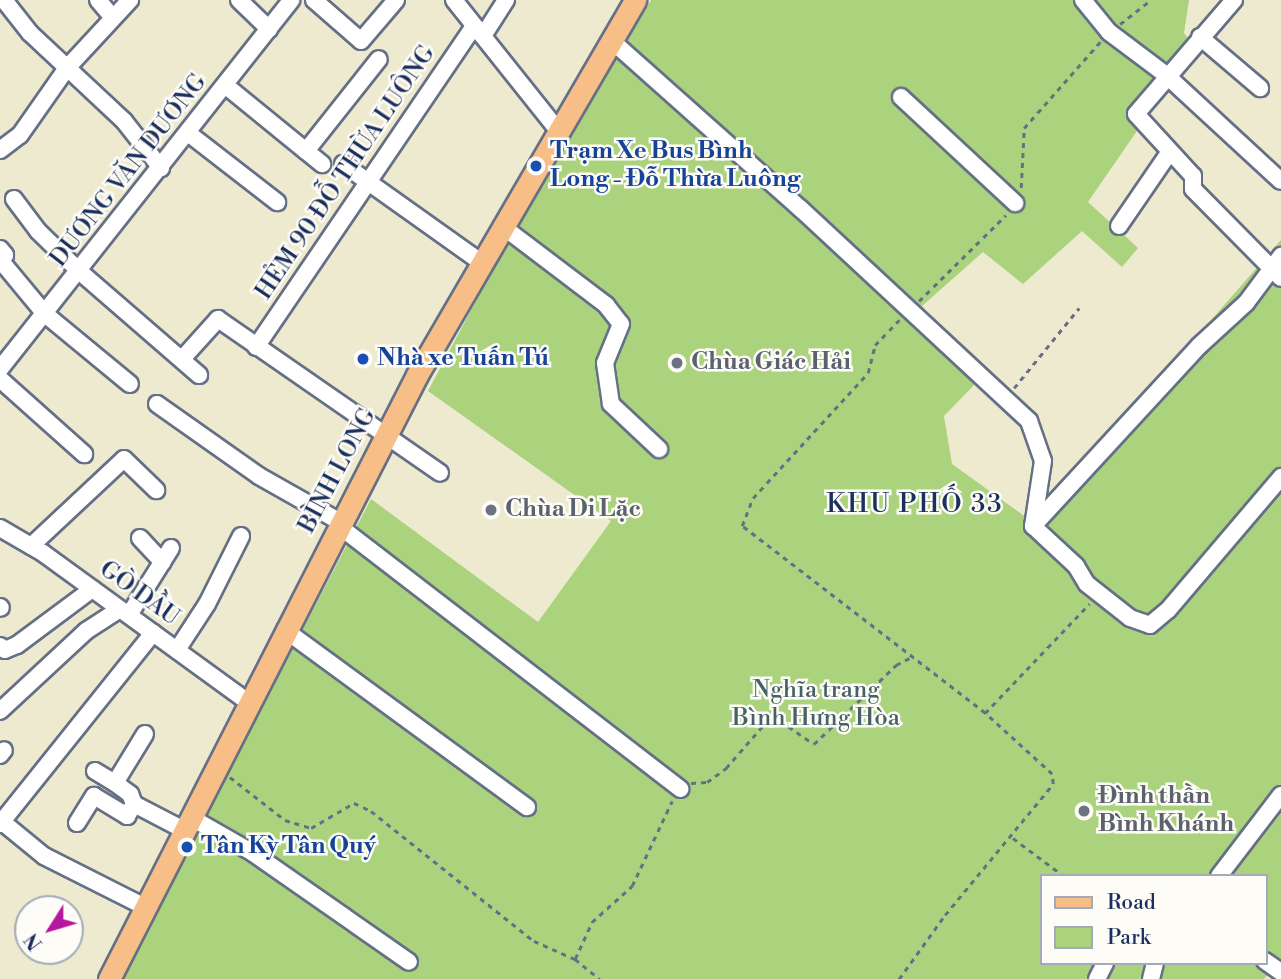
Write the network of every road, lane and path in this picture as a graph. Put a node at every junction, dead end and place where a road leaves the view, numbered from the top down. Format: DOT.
graph roads {
  1 [pos="4,0"];
  2 [pos="98,0"];
  3 [pos="130,0"];
  4 [pos="239,0"];
  5 [pos="291,0"];
  6 [pos="314,0"];
  7 [pos="396,0"];
  8 [pos="454,0"];
  9 [pos="506,0"];
  10 [pos="635,0"];
  11 [pos="1083,0"];
  12 [pos="1151,0"];
  13 [pos="1234,0"];
  14 [pos="113,18"];
  15 [pos="269,29"];
  16 [pos="479,31"];
  17 [pos="1109,32"];
  18 [pos="1200,37"];
  19 [pos="611,40"];
  20 [pos="380,59"];
  21 [pos="66,68"];
  22 [pos="1166,75"];
  23 [pos="225,85"];
  24 [pos="1260,88"];
  25 [pos="901,97"];
  26 [pos="557,130"];
  27 [pos="188,133"];
  28 [pos="0,150"];
  29 [pos="306,151"];
  30 [pos="1169,153"];
  31 [pos="322,164"];
  32 [pos="343,164"];
  33 [pos="161,168"];
  34 [pos="1281,181"];
  35 [pos="369,182"];
  36 [pos="14,199"];
  37 [pos="277,202"];
  38 [pos="1015,203"];
  39 [pos="502,226"];
  40 [pos="1119,226"];
  41 [pos="0,249"];
  42 [pos="481,262"];
  43 [pos="1278,268"];
  44 [pos="79,271"];
  45 [pos="1079,308"];
  46 [pos="910,310"];
  47 [pos="45,314"];
  48 [pos="256,347"];
  49 [pos="6,349"];
  50 [pos="182,359"];
  51 [pos="0,369"];
  52 [pos="199,375"];
  53 [pos="0,379"];
  54 [pos="130,384"];
  55 [pos="1006,399"];
  56 [pos="157,404"];
  57 [pos="387,435"];
  58 [pos="659,449"];
  59 [pos="84,454"];
  60 [pos="440,473"];
  61 [pos="1281,477"];
  62 [pos="156,489"];
  63 [pos="340,525"];
  64 [pos="1034,526"];
  65 [pos="0,528"];
  66 [pos="242,536"];
  67 [pos="140,538"];
  68 [pos="31,546"];
  69 [pos="171,548"];
  70 [pos="162,562"];
  71 [pos="92,589"];
  72 [pos="1098,594"];
  73 [pos="124,612"];
  74 [pos="285,629"];
  75 [pos="153,633"];
  76 [pos="0,646"];
  77 [pos="177,650"];
  78 [pos="910,658"];
  79 [pos="248,702"];
  80 [pos="0,711"];
  81 [pos="985,713"];
  82 [pos="145,734"];
  83 [pos="215,766"];
  84 [pos="96,771"];
  85 [pos="115,782"];
  86 [pos="680,789"];
  87 [pos="1281,795"];
  88 [pos="134,804"];
  89 [pos="527,807"];
  90 [pos="1,822"];
  91 [pos="77,823"];
  92 [pos="187,823"];
  93 [pos="1012,838"];
  94 [pos="1061,874"];
  95 [pos="1221,874"];
  96 [pos="145,907"];
  97 [pos="575,959"];
  98 [pos="409,962"];
  99 [pos="109,979"];
  100 [pos="600,979"];
  101 [pos="899,979"];
  1 -- 21 [label="street"];
  2 -- 14 [label="street"];
  3 -- 14 [label="street"];
  4 -- 15 [label="street"];
  5 -- 15 [label="street, DƯƠNG VĂN DƯƠNG"];
  6 -- 7 [label="street"];
  8 -- 16 [label="street"];
  9 -- 16 [label="street, HẺM 90 ĐỖ THỪA LUÔNG"];
  10 -- 19 [label="main road, BÌNH LONG"];
  11 -- 17 [label="street"];
  12 -- 17 [label="path"];
  13 -- 18 [label="street"];
  14 -- 21 [label="street"];
  15 -- 23 [label="street, DƯƠNG VĂN DƯƠNG"];
  16 -- 26 [label="street"];
  16 -- 35 [label="street, HẺM 90 ĐỖ THỪA LUÔNG"];
  17 -- 22 [label="street"];
  17 -- 38 [label="path"];
  18 -- 22 [label="street"];
  18 -- 24 [label="street"];
  19 -- 26 [label="main road, BÌNH LONG"];
  19 -- 46 [label="street"];
  20 -- 29 [label="street"];
  21 -- 28 [label="street"];
  21 -- 33 [label="street"];
  22 -- 30 [label="street"];
  22 -- 34 [label="street"];
  23 -- 27 [label="street, DƯƠNG VĂN DƯƠNG"];
  23 -- 29 [label="street"];
  25 -- 38 [label="street"];
  26 -- 39 [label="main road, BÌNH LONG"];
  27 -- 33 [label="street, DƯƠNG VĂN DƯƠNG"];
  27 -- 37 [label="street"];
  29 -- 31 [label="street"];
  30 -- 40 [label="street"];
  30 -- 43 [label="street"];
  32 -- 35 [label="street"];
  33 -- 44 [label="street, DƯƠNG VĂN DƯƠNG"];
  35 -- 42 [label="street"];
  35 -- 48 [label="street, HẺM 90 ĐỖ THỪA LUÔNG"];
  36 -- 44 [label="street"];
  38 -- 46 [label="path"];
  39 -- 42 [label="main road, BÌNH LONG"];
  39 -- 58 [label="street"];
  41 -- 47 [label="street"];
  42 -- 57 [label="main road, BÌNH LONG"];
  43 -- 64 [label="street"];
  44 -- 47 [label="street, DƯƠNG VĂN DƯƠNG"];
  44 -- 50 [label="street"];
  45 -- 55 [label="path"];
  46 -- 55 [label="street"];
  46 -- 78 [label="path"];
  47 -- 49 [label="street, DƯƠNG VĂN DƯƠNG"];
  47 -- 54 [label="street"];
  48 -- 50 [label="street"];
  48 -- 57 [label="street"];
  49 -- 51 [label="street, DƯƠNG VĂN DƯƠNG"];
  50 -- 52 [label="street"];
  53 -- 59 [label="street"];
  55 -- 64 [label="street"];
  56 -- 63 [label="street"];
  57 -- 60 [label="street"];
  57 -- 63 [label="main road, BÌNH LONG"];
  61 -- 72 [label="street"];
  62 -- 68 [label="street"];
  63 -- 74 [label="main road, BÌNH LONG"];
  63 -- 86 [label="street"];
  64 -- 72 [label="street"];
  65 -- 68 [label="street, GÒ DẦU"];
  66 -- 77 [label="street"];
  67 -- 70 [label="street"];
  68 -- 71 [label="street, GÒ DẦU"];
  69 -- 70 [label="street"];
  70 -- 73 [label="street"];
  71 -- 73 [label="street, GÒ DẦU"];
  71 -- 76 [label="street"];
  72 -- 81 [label="path"];
  73 -- 75 [label="street, GÒ DẦU"];
  73 -- 80 [label="street"];
  74 -- 79 [label="main road, BÌNH LONG"];
  74 -- 89 [label="street"];
  75 -- 77 [label="street, GÒ DẦU"];
  75 -- 90 [label="street"];
  77 -- 79 [label="street, GÒ DẦU"];
  78 -- 81 [label="path"];
  78 -- 86 [label="path"];
  79 -- 83 [label="main road, BÌNH LONG"];
  81 -- 93 [label="path"];
  82 -- 85 [label="street"];
  83 -- 92 [label="main road, BÌNH LONG"];
  83 -- 97 [label="path"];
  84 -- 85 [label="street"];
  85 -- 88 [label="street"];
  86 -- 97 [label="path"];
  87 -- 95 [label="street"];
  88 -- 91 [label="street"];
  88 -- 92 [label="street"];
  90 -- 96 [label="street"];
  92 -- 96 [label="main road, BÌNH LONG"];
  92 -- 98 [label="street"];
  93 -- 94 [label="path"];
  93 -- 101 [label="path"];
  96 -- 99 [label="main road, BÌNH LONG"];
  97 -- 100 [label="path"];
}
